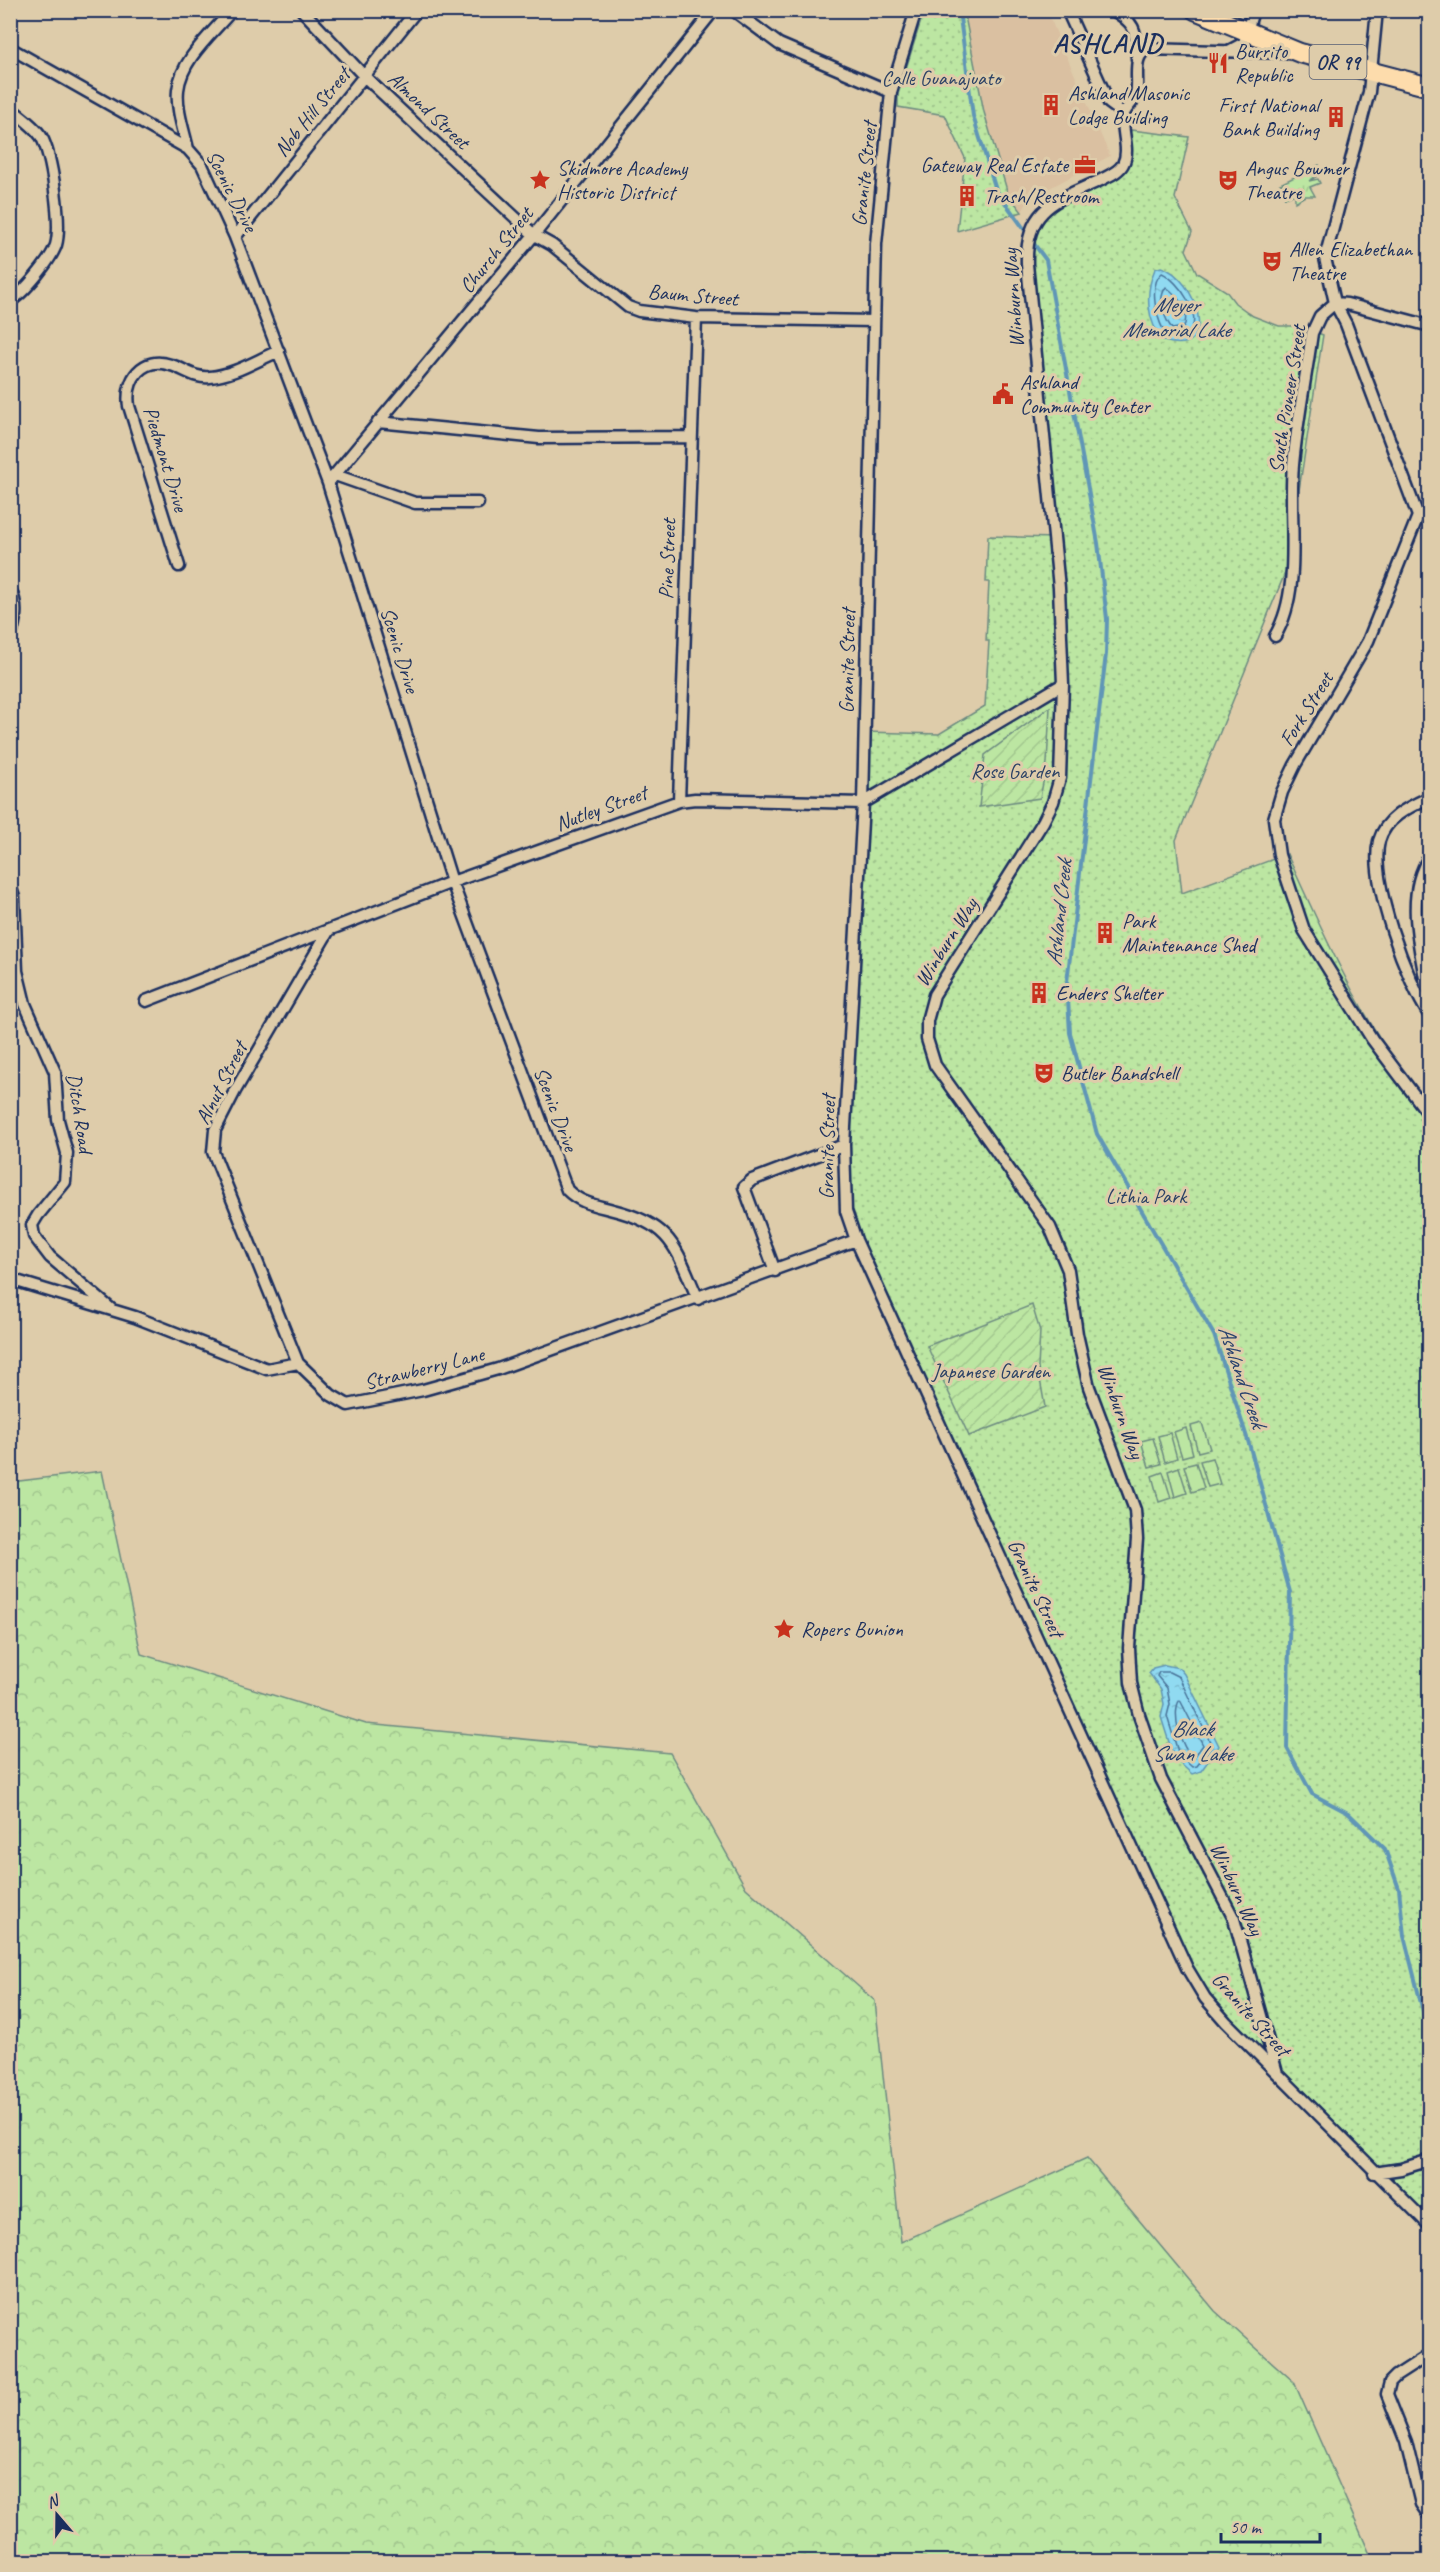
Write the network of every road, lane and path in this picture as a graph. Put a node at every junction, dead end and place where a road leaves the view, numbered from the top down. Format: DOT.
graph roads {
  1 [pos="232,10"];
  2 [pos="302,10"];
  3 [pos="417,10"];
  4 [pos="714,10"];
  5 [pos="733,10"];
  6 [pos="916,10"];
  7 [pos="1113,10"];
  8 [pos="1196,10"];
  9 [pos="1253,10"];
  10 [pos="1377,10"];
  11 [pos="1067,11"];
  12 [pos="1248,32"];
  13 [pos="12,51"];
  14 [pos="1224,53"];
  15 [pos="1300,53"];
  16 [pos="1137,59"];
  17 [pos="1373,71"];
  18 [pos="365,77"];
  19 [pos="1430,87"];
  20 [pos="891,92"];
  21 [pos="10,108"];
  22 [pos="1124,114"];
  23 [pos="188,149"];
  24 [pos="534,235"];
  25 [pos="236,237"];
  26 [pos="10,302"];
  27 [pos="1335,303"];
  28 [pos="696,318"];
  29 [pos="874,321"];
  30 [pos="1430,326"];
  31 [pos="279,351"];
  32 [pos="378,422"];
  33 [pos="690,436"];
  34 [pos="331,479"];
  35 [pos="478,504"];
  36 [pos="1418,516"];
  37 [pos="1430,519"];
  38 [pos="179,567"];
  39 [pos="10,590"];
  40 [pos="1275,636"];
  41 [pos="10,639"];
  42 [pos="1063,684"];
  43 [pos="1430,797"];
  44 [pos="678,801"];
  45 [pos="863,803"];
  46 [pos="1430,856"];
  47 [pos="452,882"];
  48 [pos="10,886"];
  49 [pos="329,930"];
  50 [pos="146,1001"];
  51 [pos="1430,1014"];
  52 [pos="1430,1116"];
  53 [pos="844,1145"];
  54 [pos="856,1240"];
  55 [pos="774,1271"];
  56 [pos="10,1279"];
  57 [pos="698,1299"];
  58 [pos="111,1309"];
  59 [pos="298,1363"];
  60 [pos="1278,2073"];
  61 [pos="1430,2160"];
  62 [pos="1374,2173"];
  63 [pos="1430,2226"];
  64 [pos="1430,2354"];
  65 [pos="1430,2517"];
  1 -- 23 [label="street"];
  2 -- 18 [label="street, Almond Street"];
  3 -- 18 [label="street, Nob Hill Street"];
  4 -- 24 [label="street, Church Street"];
  5 -- 20 [label="street"];
  6 -- 20 [label="street, Granite Street"];
  7 -- 16 [label="street, Winburn Way"];
  8 -- 12 [label="main road, OR 99"];
  9 -- 12 [label="street"];
  10 -- 17 [label="street"];
  11 -- 22 [label="street"];
  12 -- 14 [label="street"];
  12 -- 15 [label="main road, OR 99"];
  13 -- 23 [label="street, Scenic Drive"];
  14 -- 15 [label="street"];
  14 -- 16 [label="street"];
  15 -- 17 [label="main road, OR 99"];
  16 -- 22 [label="street, Winburn Way"];
  17 -- 19 [label="main road, OR 99"];
  17 -- 27 [label="street"];
  18 -- 24 [label="street, Almond Street"];
  18 -- 25 [label="street, Nob Hill Street"];
  20 -- 29 [label="street, Granite Street"];
  21 -- 26 [label="street"];
  22 -- 42 [label="street, Winburn Way"];
  23 -- 25 [label="street, Scenic Drive"];
  24 -- 28 [label="street, Baum Street"];
  24 -- 32 [label="street, Church Street"];
  25 -- 31 [label="street, Scenic Drive"];
  27 -- 30 [label="street"];
  27 -- 36 [label="street"];
  27 -- 40 [label="street, South Pioneer Street"];
  28 -- 29 [label="street, Baum Street"];
  28 -- 33 [label="street, Pine Street"];
  29 -- 45 [label="street, Granite Street"];
  31 -- 34 [label="street, Scenic Drive"];
  31 -- 38 [label="street, Piedmont Drive"];
  32 -- 33 [label="street"];
  32 -- 34 [label="street, Church Street"];
  33 -- 44 [label="street, Pine Street"];
  34 -- 35 [label="street"];
  34 -- 47 [label="street, Scenic Drive"];
  36 -- 37 [label="street"];
  36 -- 52 [label="street, Fork Street"];
  39 -- 41 [label="street"];
  42 -- 45 [label="street"];
  42 -- 60 [label="street, Winburn Way"];
  43 -- 51 [label="street"];
  44 -- 45 [label="street, Nutley Street"];
  44 -- 47 [label="street, Nutley Street"];
  45 -- 53 [label="street, Granite Street"];
  46 -- 51 [label="street"];
  47 -- 49 [label="street, Nutley Street"];
  47 -- 57 [label="street, Scenic Drive"];
  48 -- 58 [label="street, Ditch Road"];
  49 -- 50 [label="street, Nutley Street"];
  49 -- 59 [label="street, Alnut Street"];
  53 -- 54 [label="street, Granite Street"];
  53 -- 55 [label="street"];
  54 -- 55 [label="street, Strawberry Lane"];
  54 -- 60 [label="street, Granite Street"];
  55 -- 57 [label="street, Strawberry Lane"];
  56 -- 58 [label="street"];
  57 -- 59 [label="street, Strawberry Lane"];
  58 -- 59 [label="street"];
  60 -- 62 [label="street, Granite Street"];
  61 -- 62 [label="street"];
  62 -- 63 [label="street, Granite Street"];
  64 -- 65 [label="street"];
}
